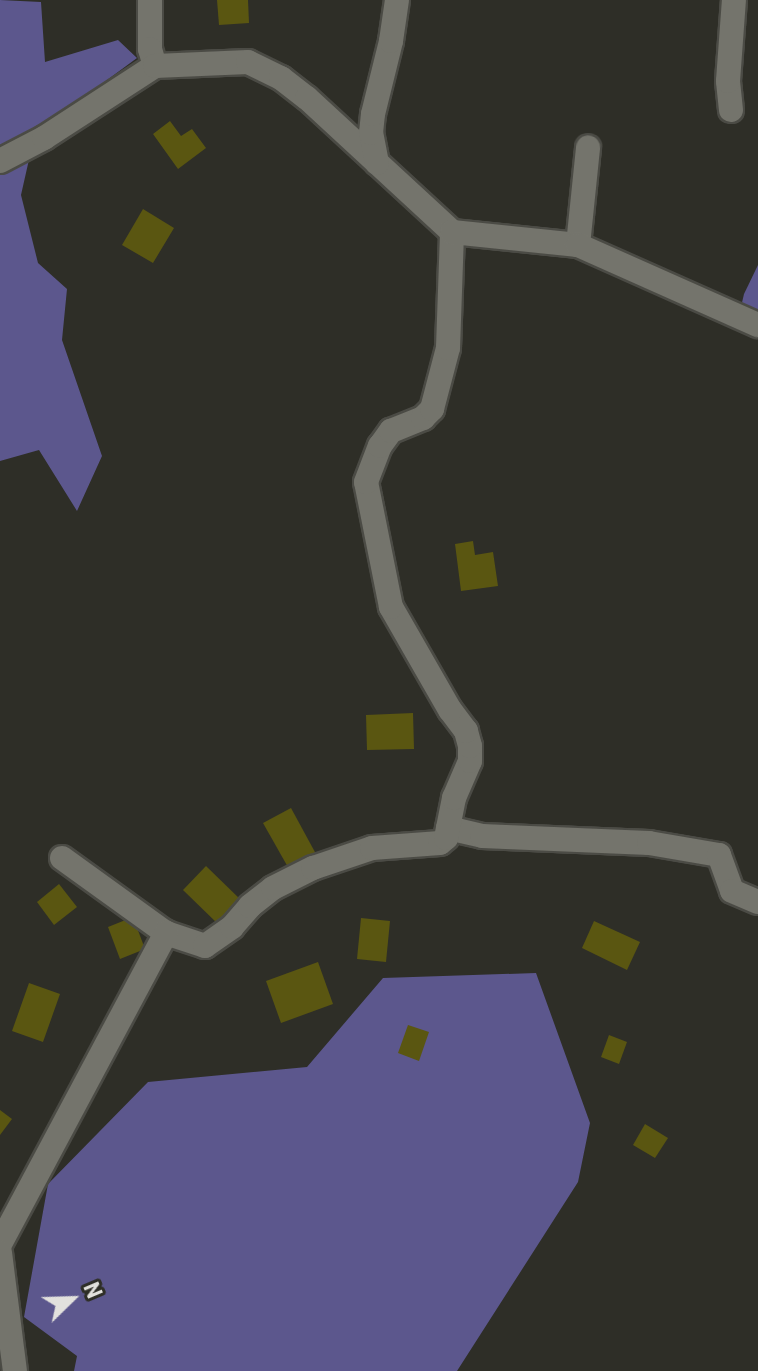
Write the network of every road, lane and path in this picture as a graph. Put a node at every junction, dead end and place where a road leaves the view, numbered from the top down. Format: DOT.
graph roads {
  1 [pos="150,0"];
  2 [pos="397,0"];
  3 [pos="734,0"];
  4 [pos="155,66"];
  5 [pos="731,110"];
  6 [pos="588,148"];
  7 [pos="0,161"];
  8 [pos="377,163"];
  9 [pos="452,232"];
  10 [pos="578,245"];
  11 [pos="758,325"];
  12 [pos="448,828"];
  13 [pos="62,858"];
  14 [pos="758,902"];
  15 [pos="166,933"];
  16 [pos="0,1244"];
  17 [pos="0,1253"];
  18 [pos="15,1371"];
  1 -- 4 [label="street"];
  2 -- 8 [label="street"];
  3 -- 5 [label="street"];
  4 -- 7 [label="street"];
  4 -- 8 [label="street"];
  6 -- 10 [label="street"];
  8 -- 9 [label="street"];
  9 -- 10 [label="street"];
  9 -- 12 [label="street"];
  10 -- 11 [label="street"];
  12 -- 14 [label="street"];
  12 -- 15 [label="street"];
  13 -- 15 [label="street"];
  15 -- 16 [label="street"];
  17 -- 18 [label="street"];
}
